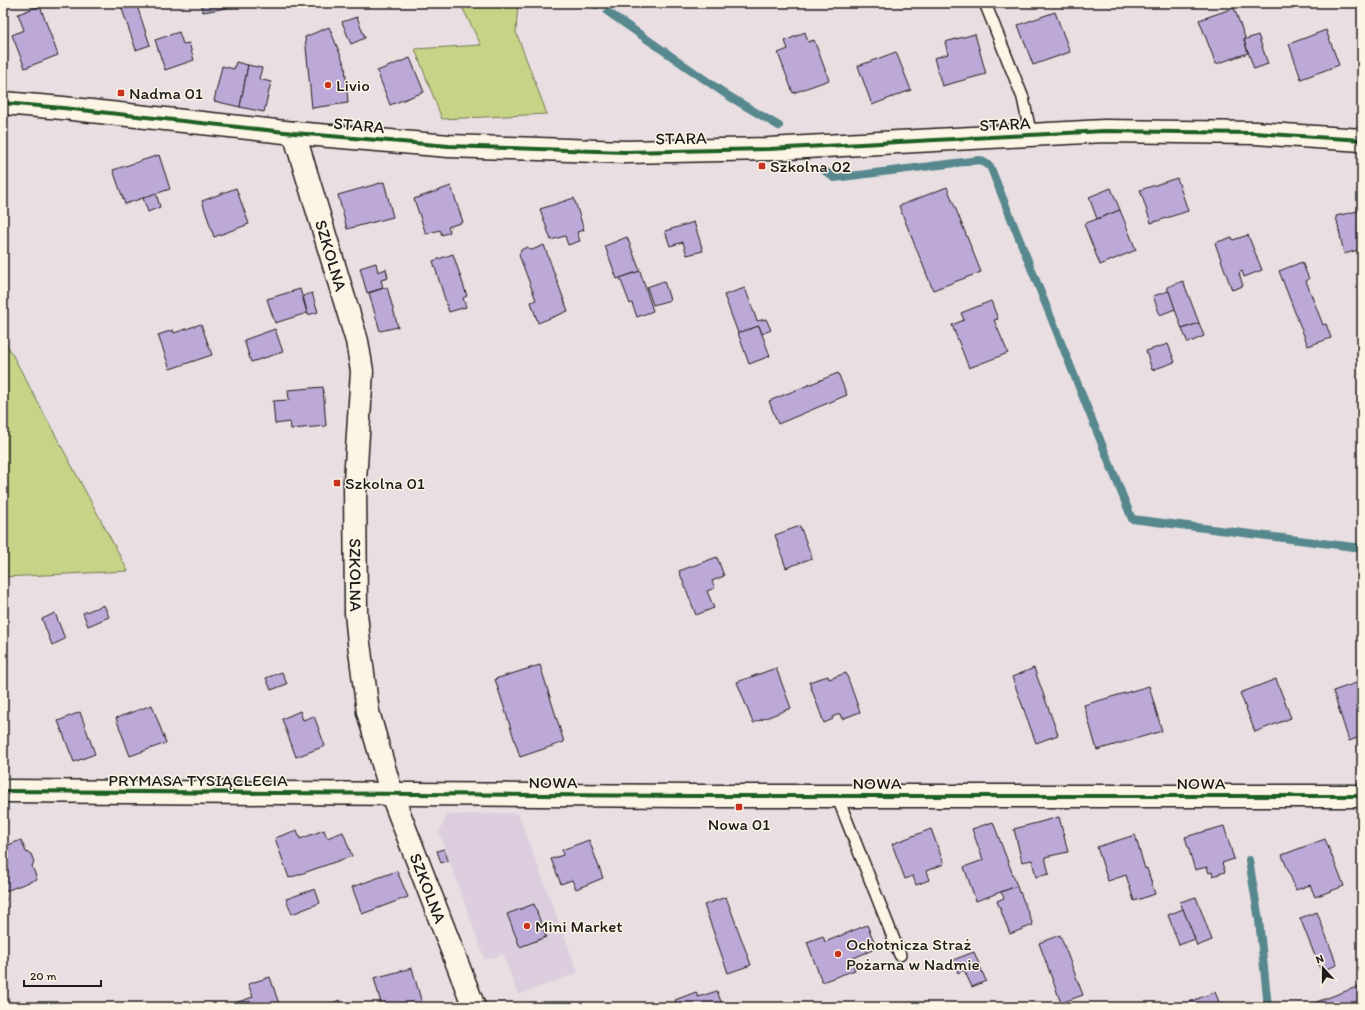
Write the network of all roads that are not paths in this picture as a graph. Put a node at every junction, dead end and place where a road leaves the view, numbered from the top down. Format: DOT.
graph roads {
  1 [pos="985,3"];
  2 [pos="3,102"];
  3 [pos="294,133"];
  4 [pos="1031,136"];
  5 [pos="1362,140"];
  6 [pos="3,791"];
  7 [pos="392,794"];
  8 [pos="837,796"];
  9 [pos="1362,796"];
  10 [pos="900,955"];
  11 [pos="474,1007"];
  1 -- 4 [label="lane"];
  2 -- 3 [label="street, STARA"];
  3 -- 4 [label="street, STARA"];
  3 -- 7 [label="street, SZKOLNA"];
  4 -- 5 [label="street, STARA"];
  6 -- 7 [label="street, PRYMASA TYSIĄCLECIA"];
  7 -- 8 [label="street, NOWA"];
  7 -- 11 [label="street, SZKOLNA"];
  8 -- 9 [label="street, NOWA"];
  8 -- 10 [label="lane"];
}
